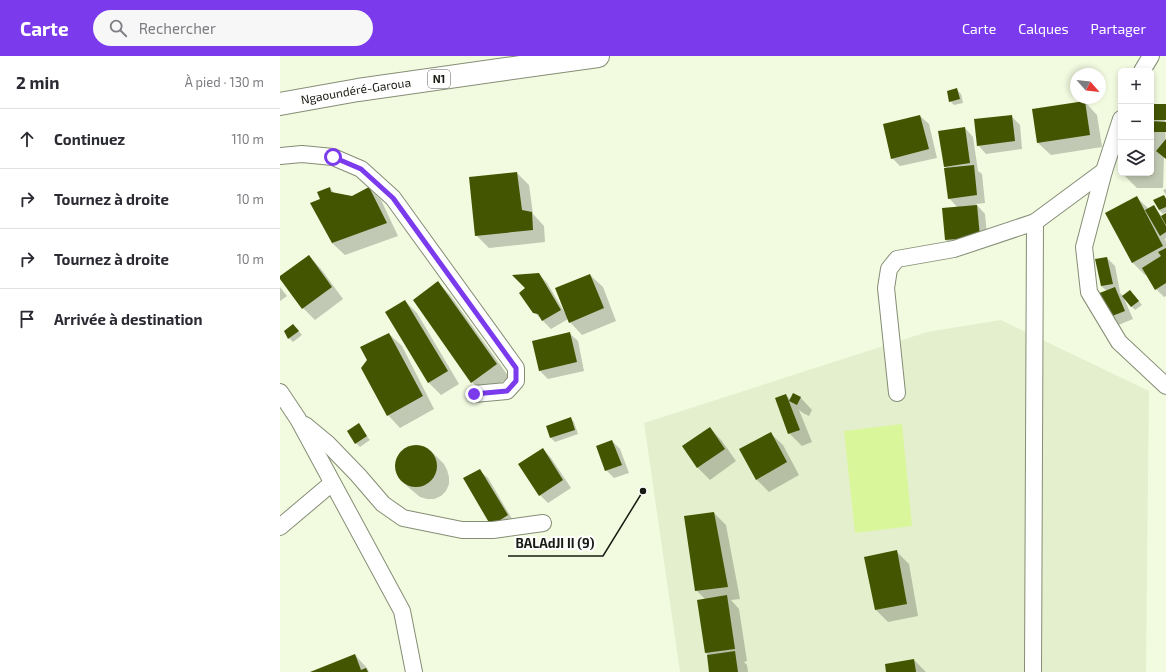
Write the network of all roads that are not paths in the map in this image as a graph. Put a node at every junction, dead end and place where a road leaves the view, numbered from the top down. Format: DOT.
graph roads {
  1 [pos="598,56"];
  2 [pos="1151,56"];
  3 [pos="1144,68"];
  4 [pos="280,104"];
  5 [pos="1118,128"];
  6 [pos="280,156"];
  7 [pos="1104,171"];
  8 [pos="1035,222"];
  9 [pos="1166,386"];
  10 [pos="280,392"];
  11 [pos="897,393"];
  12 [pos="474,394"];
  13 [pos="298,419"];
  14 [pos="332,483"];
  15 [pos="544,523"];
  16 [pos="280,527"];
  17 [pos="414,672"];
  18 [pos="1033,672"];
  1 -- 4 [label="highway, Ngaoundéré-Garoua / N1"];
  2 -- 3 [label="street"];
  5 -- 7 [label="street"];
  6 -- 12 [label="street"];
  7 -- 8 [label="street"];
  7 -- 9 [label="street"];
  8 -- 11 [label="street"];
  8 -- 18 [label="street"];
  10 -- 13 [label="street"];
  13 -- 14 [label="street"];
  13 -- 15 [label="street"];
  14 -- 16 [label="street"];
  14 -- 17 [label="street"];
}
